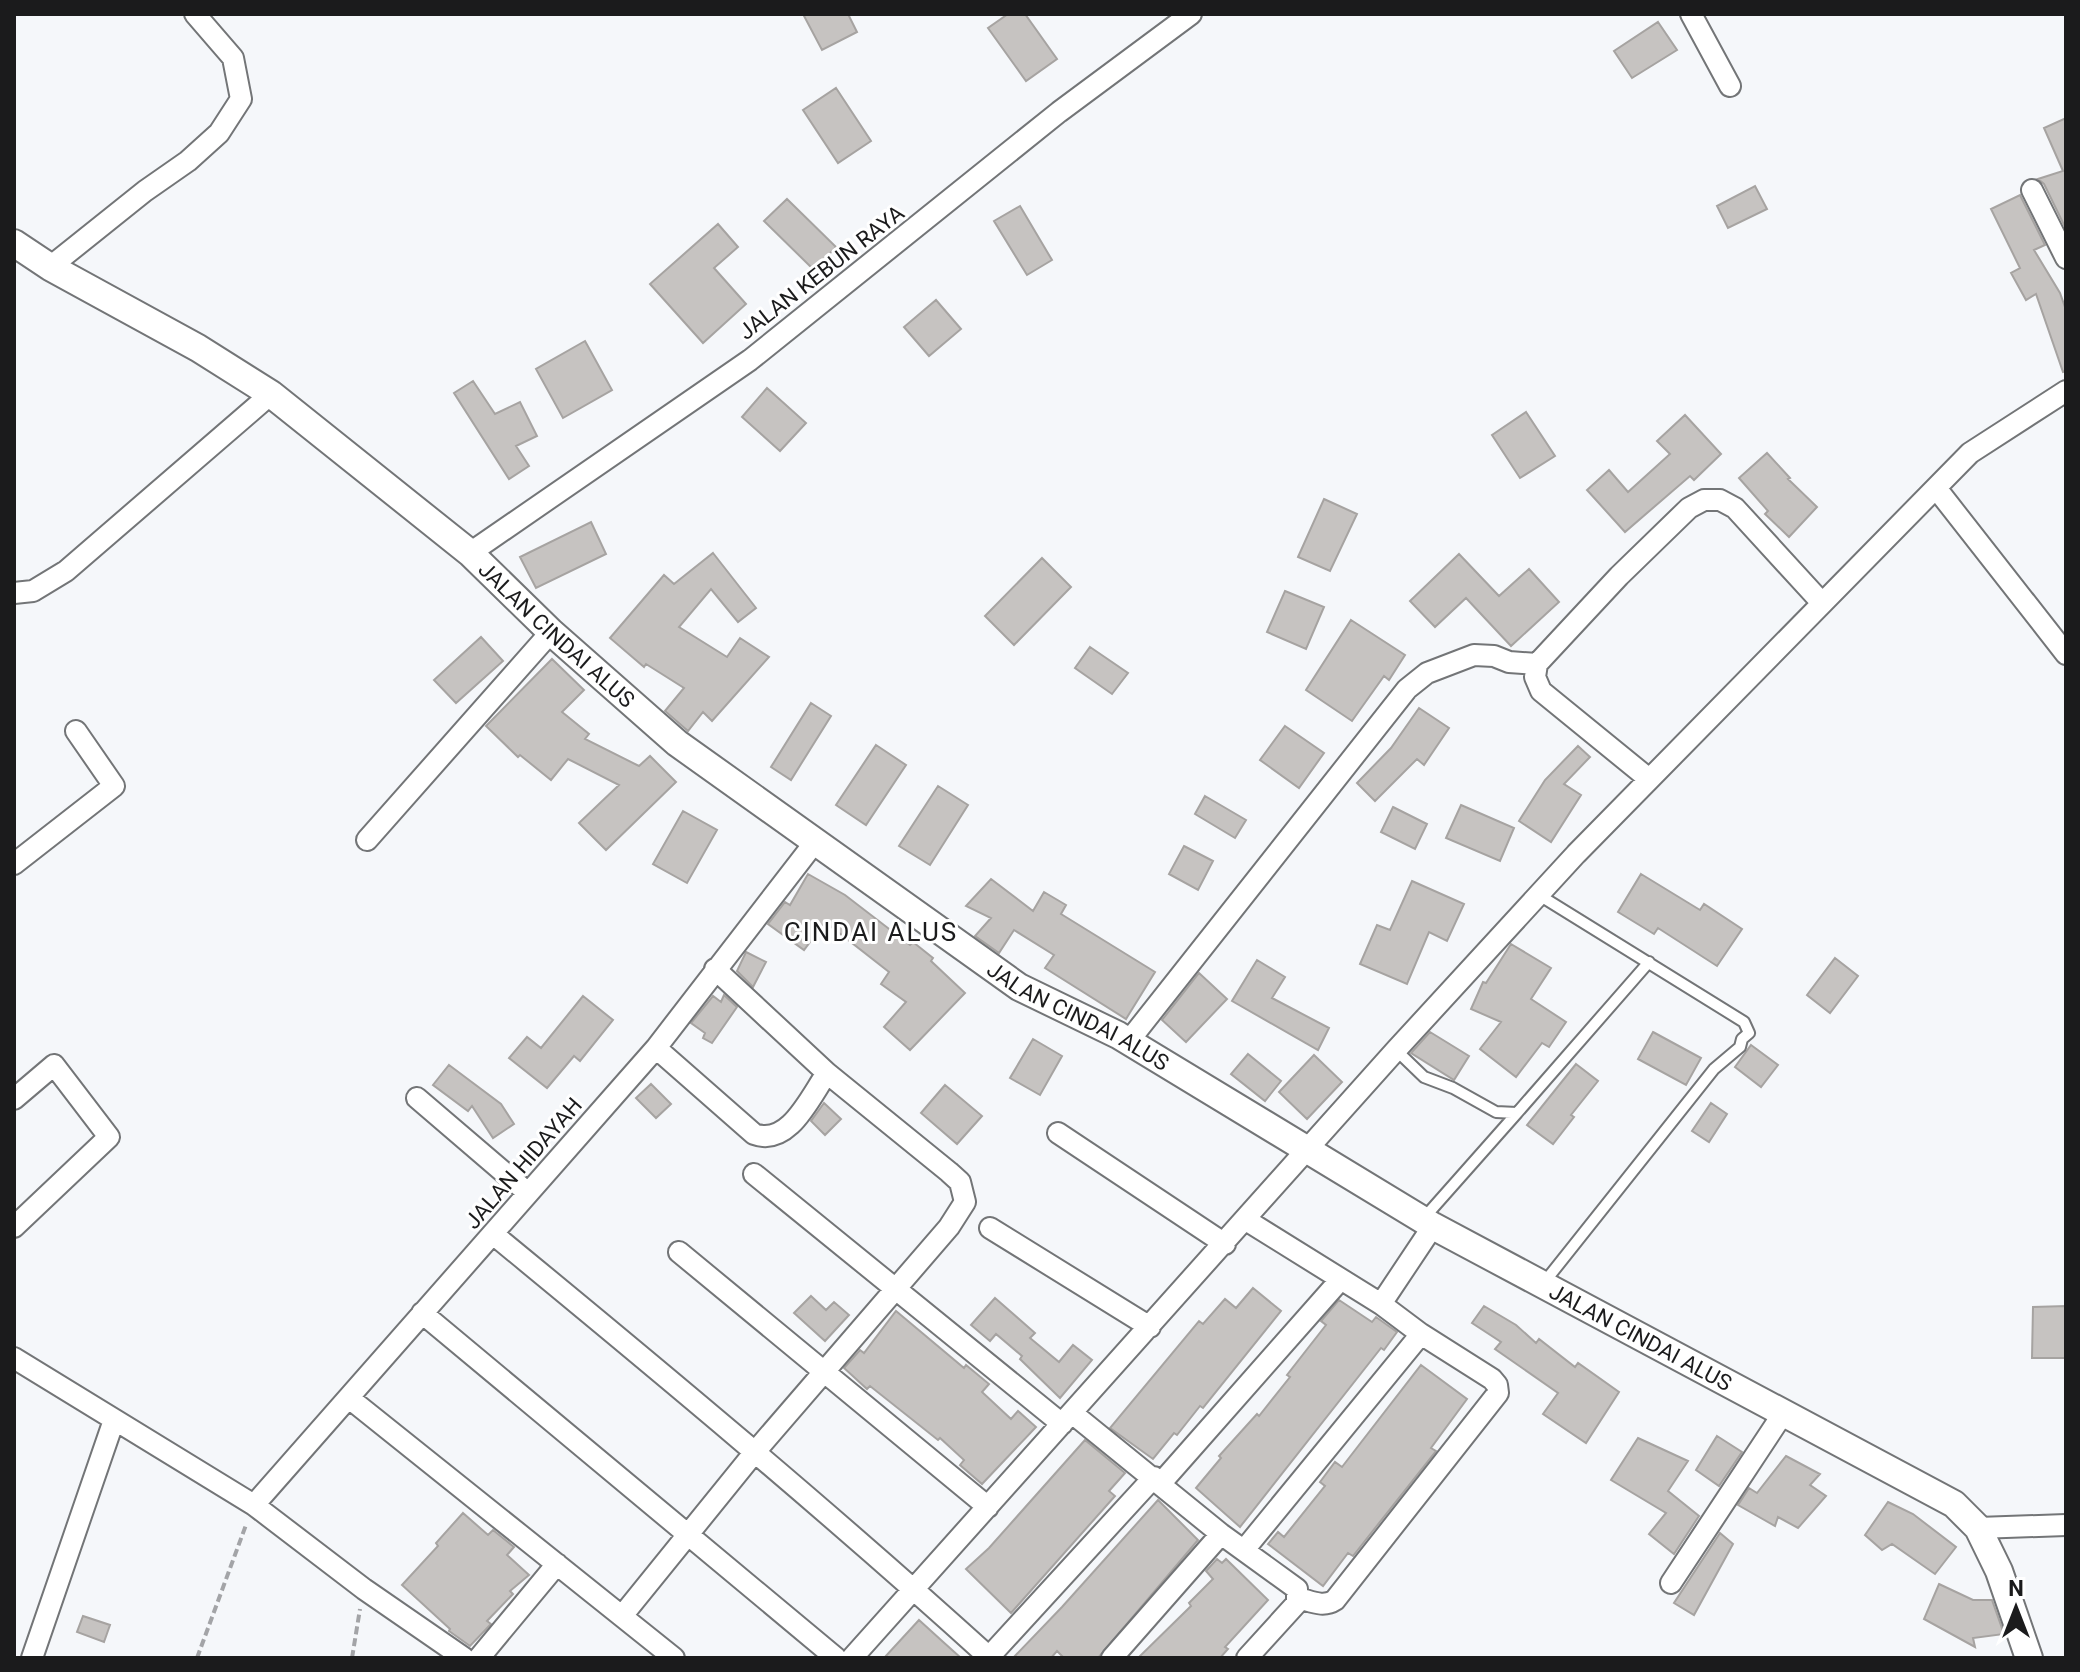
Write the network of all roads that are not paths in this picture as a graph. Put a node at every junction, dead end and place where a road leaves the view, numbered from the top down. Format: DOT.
graph roads {
  1 [pos="195,14"];
  2 [pos="1191,14"];
  3 [pos="1691,14"];
  4 [pos="1730,86"];
  5 [pos="2032,190"];
  6 [pos="14,243"];
  7 [pos="2066,258"];
  8 [pos="50,267"];
  9 [pos="2066,391"];
  10 [pos="271,394"];
  11 [pos="1936,488"];
  12 [pos="470,553"];
  13 [pos="14,593"];
  14 [pos="1822,603"];
  15 [pos="551,632"];
  16 [pos="2066,654"];
  17 [pos="1537,664"];
  18 [pos="76,731"];
  19 [pos="1649,779"];
  20 [pos="367,840"];
  21 [pos="815,842"];
  22 [pos="14,864"];
  23 [pos="1539,895"];
  24 [pos="1649,962"];
  25 [pos="715,969"];
  26 [pos="1128,1042"];
  27 [pos="656,1048"];
  28 [pos="1396,1050"];
  29 [pos="827,1073"];
  30 [pos="417,1098"];
  31 [pos="14,1099"];
  32 [pos="1517,1113"];
  33 [pos="1058,1133"];
  34 [pos="1309,1150"];
  35 [pos="754,1174"];
  36 [pos="528,1193"];
  37 [pos="1246,1220"];
  38 [pos="1428,1223"];
  39 [pos="14,1227"];
  40 [pos="990,1228"];
  41 [pos="493,1234"];
  42 [pos="1225,1244"];
  43 [pos="679,1252"];
  44 [pos="1341,1279"];
  45 [pos="1541,1285"];
  46 [pos="895,1288"];
  47 [pos="1381,1304"];
  48 [pos="422,1313"];
  49 [pos="1150,1327"];
  50 [pos="1421,1334"];
  51 [pos="14,1358"];
  52 [pos="824,1372"];
  53 [pos="349,1398"];
  54 [pos="1784,1412"];
  55 [pos="1067,1419"];
  56 [pos="114,1420"];
  57 [pos="754,1453"];
  58 [pos="1158,1480"];
  59 [pos="254,1505"];
  60 [pos="988,1507"];
  61 [pos="2066,1525"];
  62 [pos="1978,1528"];
  63 [pos="686,1534"];
  64 [pos="1221,1534"];
  65 [pos="1244,1550"];
  66 [pos="557,1564"];
  67 [pos="1671,1583"];
  68 [pos="914,1589"];
  69 [pos="1298,1598"];
  70 [pos="622,1616"];
  71 [pos="32,1658"];
  72 [pos="464,1658"];
  73 [pos="479,1658"];
  74 [pos="674,1658"];
  75 [pos="836,1658"];
  76 [pos="852,1658"];
  77 [pos="989,1658"];
  78 [pos="1112,1658"];
  79 [pos="1247,1658"];
  80 [pos="2029,1658"];
  1 -- 8 [label="street"];
  2 -- 12 [label="street, JALAN KEBUN RAYA"];
  3 -- 4 [label="street"];
  5 -- 7 [label="street"];
  6 -- 8 [label="street, JALAN CINDAI ALUS"];
  8 -- 10 [label="street, JALAN CINDAI ALUS"];
  9 -- 11 [label="street"];
  10 -- 12 [label="street, JALAN CINDAI ALUS"];
  10 -- 13 [label="street"];
  11 -- 14 [label="street"];
  11 -- 16 [label="street"];
  12 -- 15 [label="street, JALAN CINDAI ALUS"];
  14 -- 17 [label="street"];
  14 -- 19 [label="street"];
  15 -- 20 [label="street"];
  15 -- 21 [label="street, JALAN CINDAI ALUS"];
  17 -- 19 [label="street"];
  17 -- 26 [label="street"];
  18 -- 22 [label="street"];
  19 -- 23 [label="street"];
  21 -- 25 [label="street, JALAN HIDAYAH"];
  21 -- 26 [label="street, JALAN CINDAI ALUS"];
  23 -- 24 [label="lane"];
  23 -- 28 [label="street"];
  24 -- 32 [label="lane"];
  24 -- 45 [label="lane"];
  25 -- 27 [label="street, JALAN HIDAYAH"];
  25 -- 29 [label="street"];
  26 -- 34 [label="street, JALAN CINDAI ALUS"];
  27 -- 29 [label="street"];
  27 -- 36 [label="street, JALAN HIDAYAH"];
  28 -- 32 [label="lane"];
  28 -- 34 [label="street"];
  29 -- 46 [label="street"];
  30 -- 36 [label="street"];
  31 -- 39 [label="street"];
  32 -- 38 [label="lane"];
  33 -- 42 [label="street"];
  34 -- 37 [label="street"];
  34 -- 38 [label="street, JALAN CINDAI ALUS"];
  35 -- 46 [label="street"];
  36 -- 41 [label="street, JALAN HIDAYAH"];
  37 -- 42 [label="street"];
  37 -- 44 [label="street"];
  38 -- 45 [label="street, JALAN CINDAI ALUS"];
  38 -- 47 [label="street"];
  40 -- 49 [label="street"];
  41 -- 48 [label="street, JALAN HIDAYAH"];
  41 -- 57 [label="street"];
  42 -- 49 [label="street"];
  43 -- 52 [label="street"];
  44 -- 47 [label="street"];
  44 -- 58 [label="street"];
  45 -- 54 [label="street, JALAN CINDAI ALUS"];
  46 -- 52 [label="street"];
  46 -- 55 [label="street"];
  47 -- 50 [label="street"];
  48 -- 53 [label="street, JALAN HIDAYAH"];
  48 -- 63 [label="street"];
  49 -- 55 [label="street"];
  50 -- 65 [label="street"];
  50 -- 69 [label="street"];
  51 -- 56 [label="street"];
  52 -- 57 [label="street"];
  52 -- 60 [label="street"];
  53 -- 59 [label="street, JALAN HIDAYAH"];
  53 -- 66 [label="street"];
  54 -- 62 [label="street, JALAN CINDAI ALUS"];
  54 -- 67 [label="street"];
  55 -- 58 [label="street"];
  55 -- 60 [label="street"];
  56 -- 59 [label="street"];
  56 -- 71 [label="street"];
  57 -- 63 [label="street"];
  57 -- 68 [label="street"];
  58 -- 64 [label="street"];
  58 -- 77 [label="street"];
  59 -- 72 [label="street"];
  60 -- 68 [label="street"];
  61 -- 62 [label="street"];
  62 -- 80 [label="street, JALAN CINDAI ALUS"];
  63 -- 70 [label="street"];
  63 -- 75 [label="street"];
  64 -- 65 [label="street"];
  64 -- 78 [label="street"];
  65 -- 69 [label="street"];
  66 -- 70 [label="street"];
  66 -- 73 [label="street"];
  68 -- 76 [label="street"];
  68 -- 77 [label="street"];
  69 -- 79 [label="street"];
  70 -- 74 [label="street"];
}
